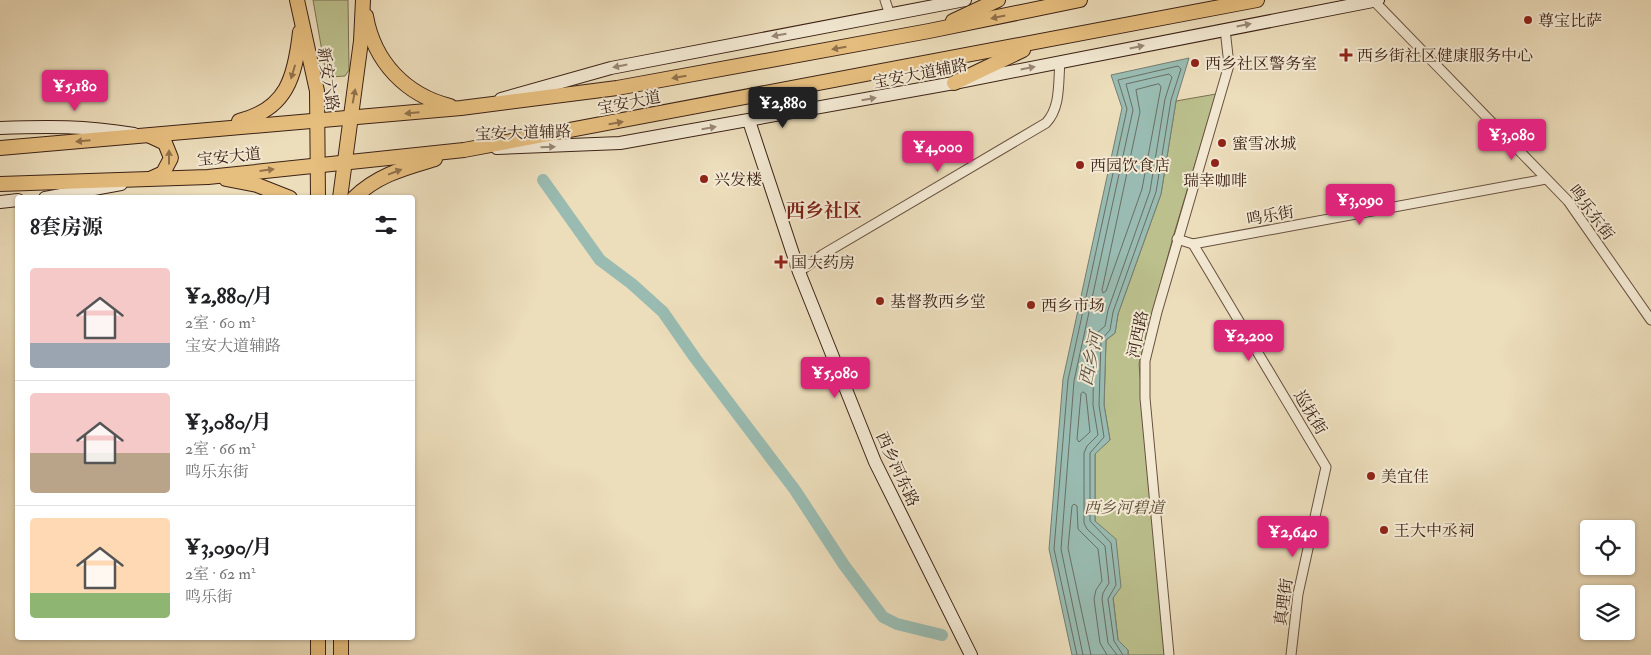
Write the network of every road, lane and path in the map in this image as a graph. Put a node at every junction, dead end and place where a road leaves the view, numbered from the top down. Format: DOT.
graph roads {
  1 [pos="297,0"];
  2 [pos="363,0"];
  3 [pos="885,0"];
  4 [pos="965,0"];
  5 [pos="998,0"];
  6 [pos="1080,0"];
  7 [pos="1258,0"];
  8 [pos="1376,0"];
  9 [pos="890,15"];
  10 [pos="301,24"];
  11 [pos="1224,29"];
  12 [pos="929,32"];
  13 [pos="1041,41"];
  14 [pos="1060,62"];
  15 [pos="954,83"];
  16 [pos="461,108"];
  17 [pos="350,118"];
  18 [pos="319,121"];
  19 [pos="749,121"];
  20 [pos="0,128"];
  21 [pos="198,132"];
  22 [pos="149,136"];
  23 [pos="0,148"];
  24 [pos="464,150"];
  25 [pos="345,162"];
  26 [pos="319,164"];
  27 [pos="208,177"];
  28 [pos="149,179"];
  29 [pos="1546,179"];
  30 [pos="0,184"];
  31 [pos="61,195"];
  32 [pos="282,195"];
  33 [pos="318,195"];
  34 [pos="340,195"];
  35 [pos="358,195"];
  36 [pos="15,200"];
  37 [pos="0,202"];
  38 [pos="1177,239"];
  39 [pos="1193,244"];
  40 [pos="799,272"];
  41 [pos="1651,320"];
  42 [pos="1326,467"];
  43 [pos="318,640"];
  44 [pos="341,640"];
  45 [pos="318,655"];
  46 [pos="341,655"];
  47 [pos="971,655"];
  48 [pos="1169,655"];
  49 [pos="1291,655"];
  1 -- 10 [label="main road, 新安六路"];
  2 -- 16 [label="main road"];
  17 -- 2 [label="main road, 新安六路, one-way"];
  3 -- 9 [label="street"];
  4 -- 9 [label="main road, 宝安大道辅路"];
  5 -- 12 [label="main road"];
  6 -- 12 [label="main road, 宝安大道, one-way"];
  7 -- 13 [label="main road, 宝安大道"];
  11 -- 8 [label="main road, 宝安大道辅路, one-way"];
  8 -- 29 [label="street, 鸣乐东街"];
  9 -- 16 [label="main road, 宝安大道辅路, one-way"];
  10 -- 18 [label="main road, 新安六路"];
  10 -- 21 [label="main road, one-way"];
  14 -- 11 [label="main road, 宝安大道辅路, one-way"];
  11 -- 38 [label="street, 河西路"];
  12 -- 16 [label="main road, 宝安大道, one-way"];
  13 -- 15 [label="main road"];
  24 -- 13 [label="main road, 宝安大道, one-way"];
  15 -- 14 [label="main road, 宝安大道辅路, one-way"];
  14 -- 40 [label="street"];
  19 -- 15 [label="main road, 宝安大道辅路, one-way"];
  16 -- 17 [label="main road, 宝安大道, one-way"];
  17 -- 18 [label="main road, 宝安大道"];
  17 -- 25 [label="main road, 新安六路"];
  18 -- 21 [label="main road, 宝安大道"];
  18 -- 26 [label="main road, 新安六路"];
  24 -- 19 [label="main road, 宝安大道辅路, one-way"];
  19 -- 40 [label="main road, 西乡河东路"];
  20 -- 22 [label="main road"];
  21 -- 22 [label="main road, 宝安大道"];
  22 -- 23 [label="main road, 宝安大道, one-way"];
  28 -- 22 [label="main road, one-way"];
  24 -- 25 [label="main road, 宝安大道"];
  35 -- 24 [label="main road, one-way"];
  25 -- 26 [label="main road, 宝安大道"];
  25 -- 34 [label="main road, 新安六路"];
  27 -- 26 [label="main road, 宝安大道, one-way"];
  26 -- 33 [label="main road, 新安六路"];
  27 -- 28 [label="main road, 宝安大道"];
  27 -- 32 [label="main road"];
  28 -- 30 [label="main road, 宝安大道"];
  28 -- 31 [label="main road"];
  29 -- 39 [label="street, 鸣乐街"];
  29 -- 41 [label="street, 鸣乐东街"];
  36 -- 37 [label="main road"];
  38 -- 39 [label="street, 鸣乐街"];
  38 -- 48 [label="street, 河西路"];
  39 -- 42 [label="street, 巡抚街"];
  40 -- 47 [label="main road, 西乡河东路"];
  42 -- 49 [label="street, 真理街"];
  43 -- 45 [label="main road"];
  44 -- 46 [label="main road"];
}
